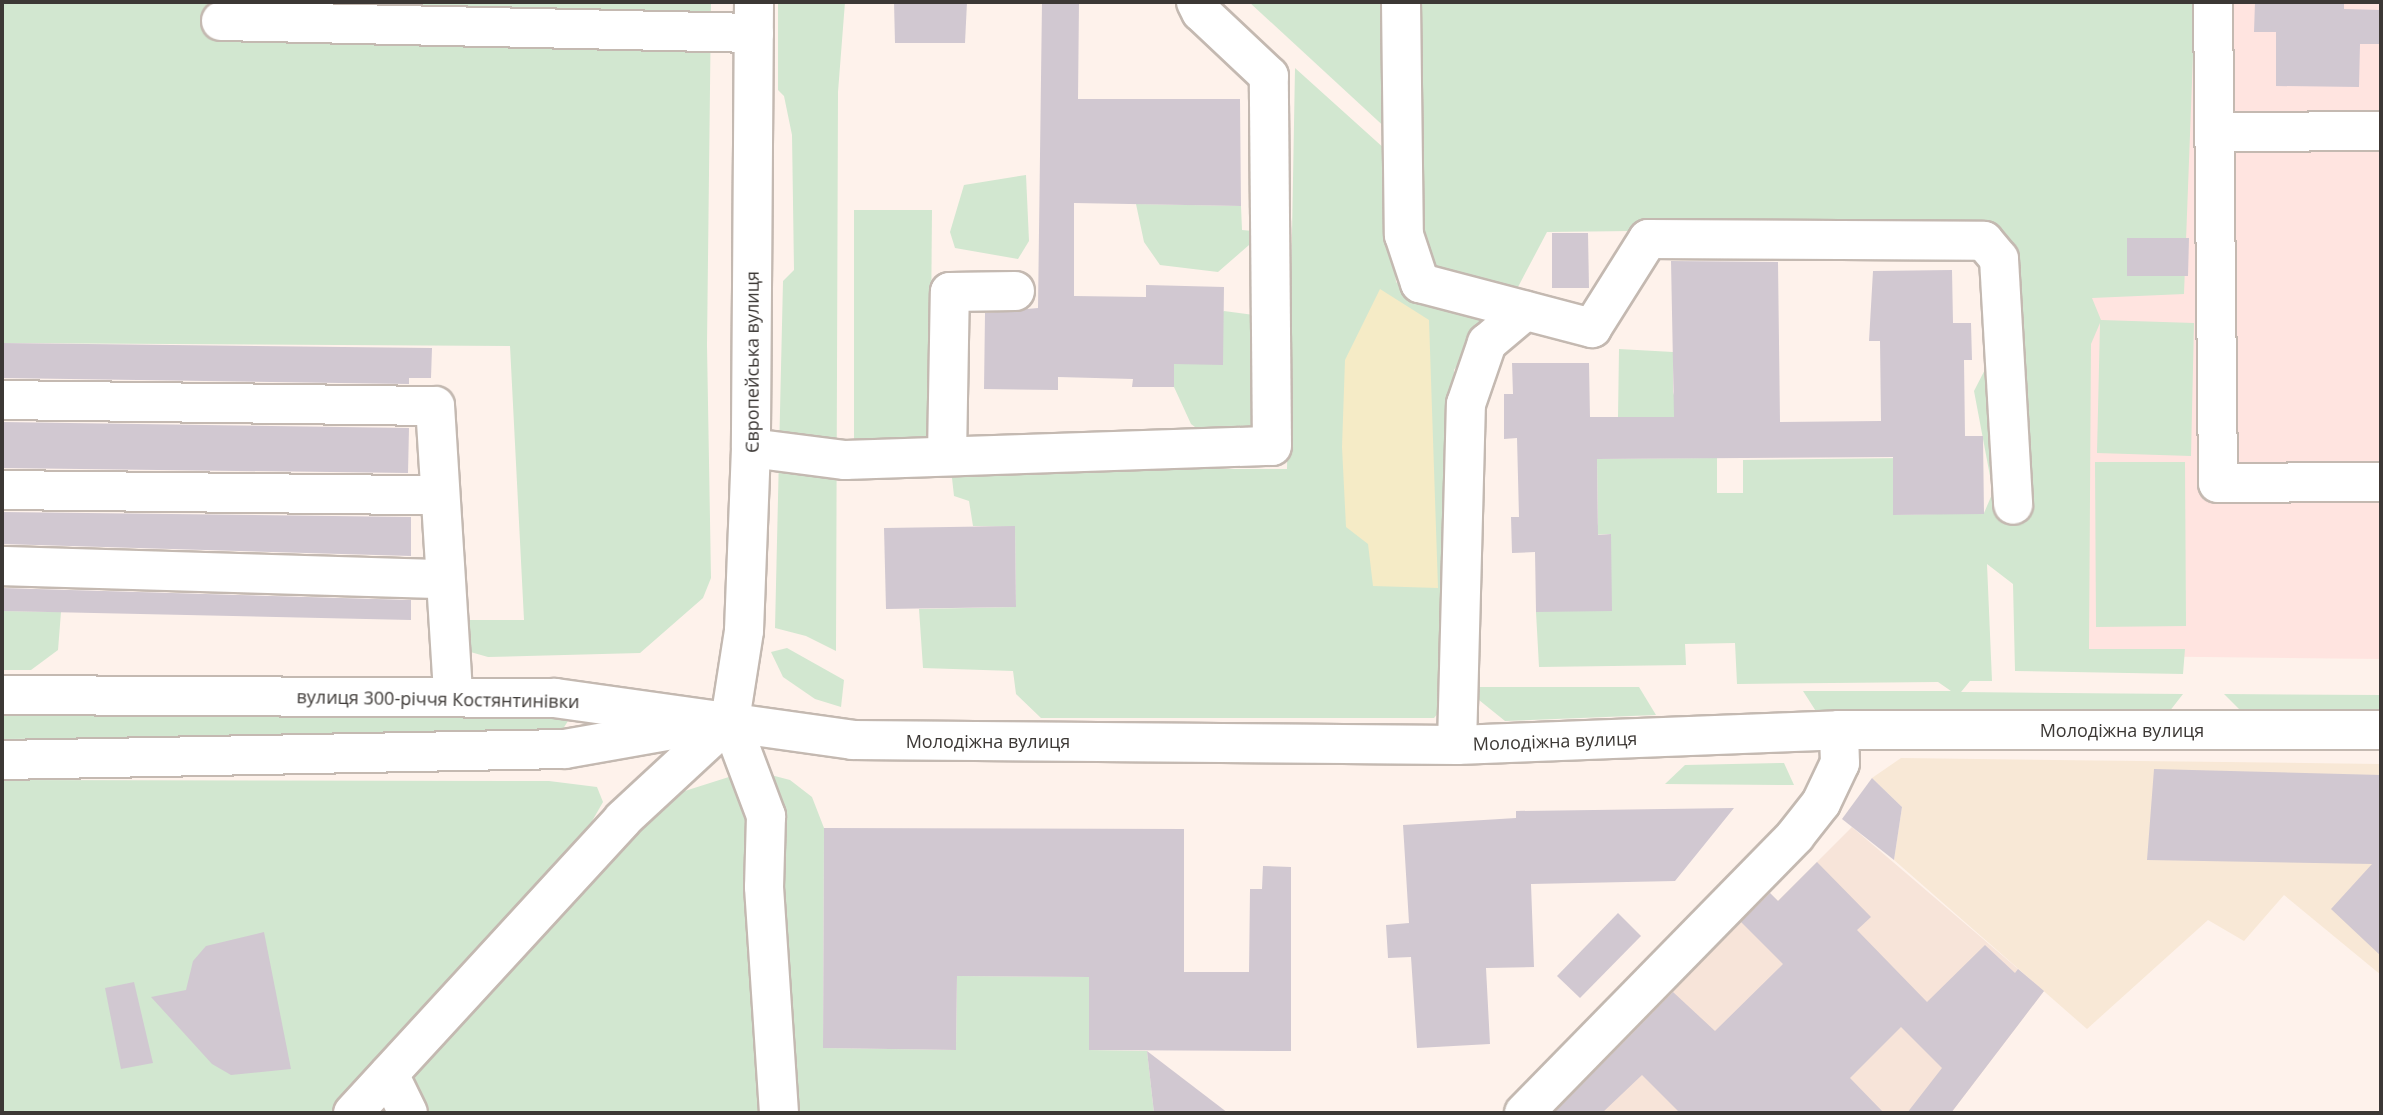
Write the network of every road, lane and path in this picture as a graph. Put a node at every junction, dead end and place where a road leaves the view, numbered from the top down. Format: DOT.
graph roads {
  1 [pos="1196,2"];
  2 [pos="1401,2"];
  3 [pos="2213,2"];
  4 [pos="754,18"];
  5 [pos="221,21"];
  6 [pos="2381,131"];
  7 [pos="2215,132"];
  8 [pos="1015,291"];
  9 [pos="1525,310"];
  10 [pos="2,400"];
  11 [pos="751,448"];
  12 [pos="947,456"];
  13 [pos="2381,482"];
  14 [pos="2,490"];
  15 [pos="440,495"];
  16 [pos="2013,505"];
  17 [pos="2,566"];
  18 [pos="443,579"];
  19 [pos="2,695"];
  20 [pos="453,696"];
  21 [pos="730,720"];
  22 [pos="1839,730"];
  23 [pos="2381,730"];
  24 [pos="1457,745"];
  25 [pos="2,760"];
  26 [pos="388,1074"];
  27 [pos="773,1107"];
  28 [pos="353,1113"];
  29 [pos="408,1113"];
  30 [pos="1524,1113"];
  1 -- 12 [label="street"];
  2 -- 9 [label="street"];
  3 -- 7 [label="street"];
  4 -- 5 [label="street"];
  4 -- 11 [label="street, Європейська вулиця"];
  6 -- 7 [label="street"];
  7 -- 13 [label="street"];
  8 -- 12 [label="street"];
  9 -- 16 [label="street"];
  9 -- 24 [label="street"];
  10 -- 15 [label="street"];
  11 -- 12 [label="street"];
  11 -- 21 [label="street, Європейська вулиця"];
  14 -- 15 [label="street"];
  15 -- 18 [label="street"];
  17 -- 18 [label="street"];
  18 -- 20 [label="street"];
  19 -- 20 [label="street, вулиця 300-річчя Костянтинівки"];
  20 -- 21 [label="street, вулиця 300-річчя Костянтинівки"];
  21 -- 24 [label="street, Молодіжна вулиця"];
  21 -- 25 [label="street"];
  21 -- 26 [label="street"];
  21 -- 27 [label="street"];
  22 -- 23 [label="street, Молодіжна вулиця"];
  22 -- 24 [label="street, Молодіжна вулиця"];
  22 -- 30 [label="street"];
  26 -- 28 [label="street"];
  26 -- 29 [label="street"];
}
